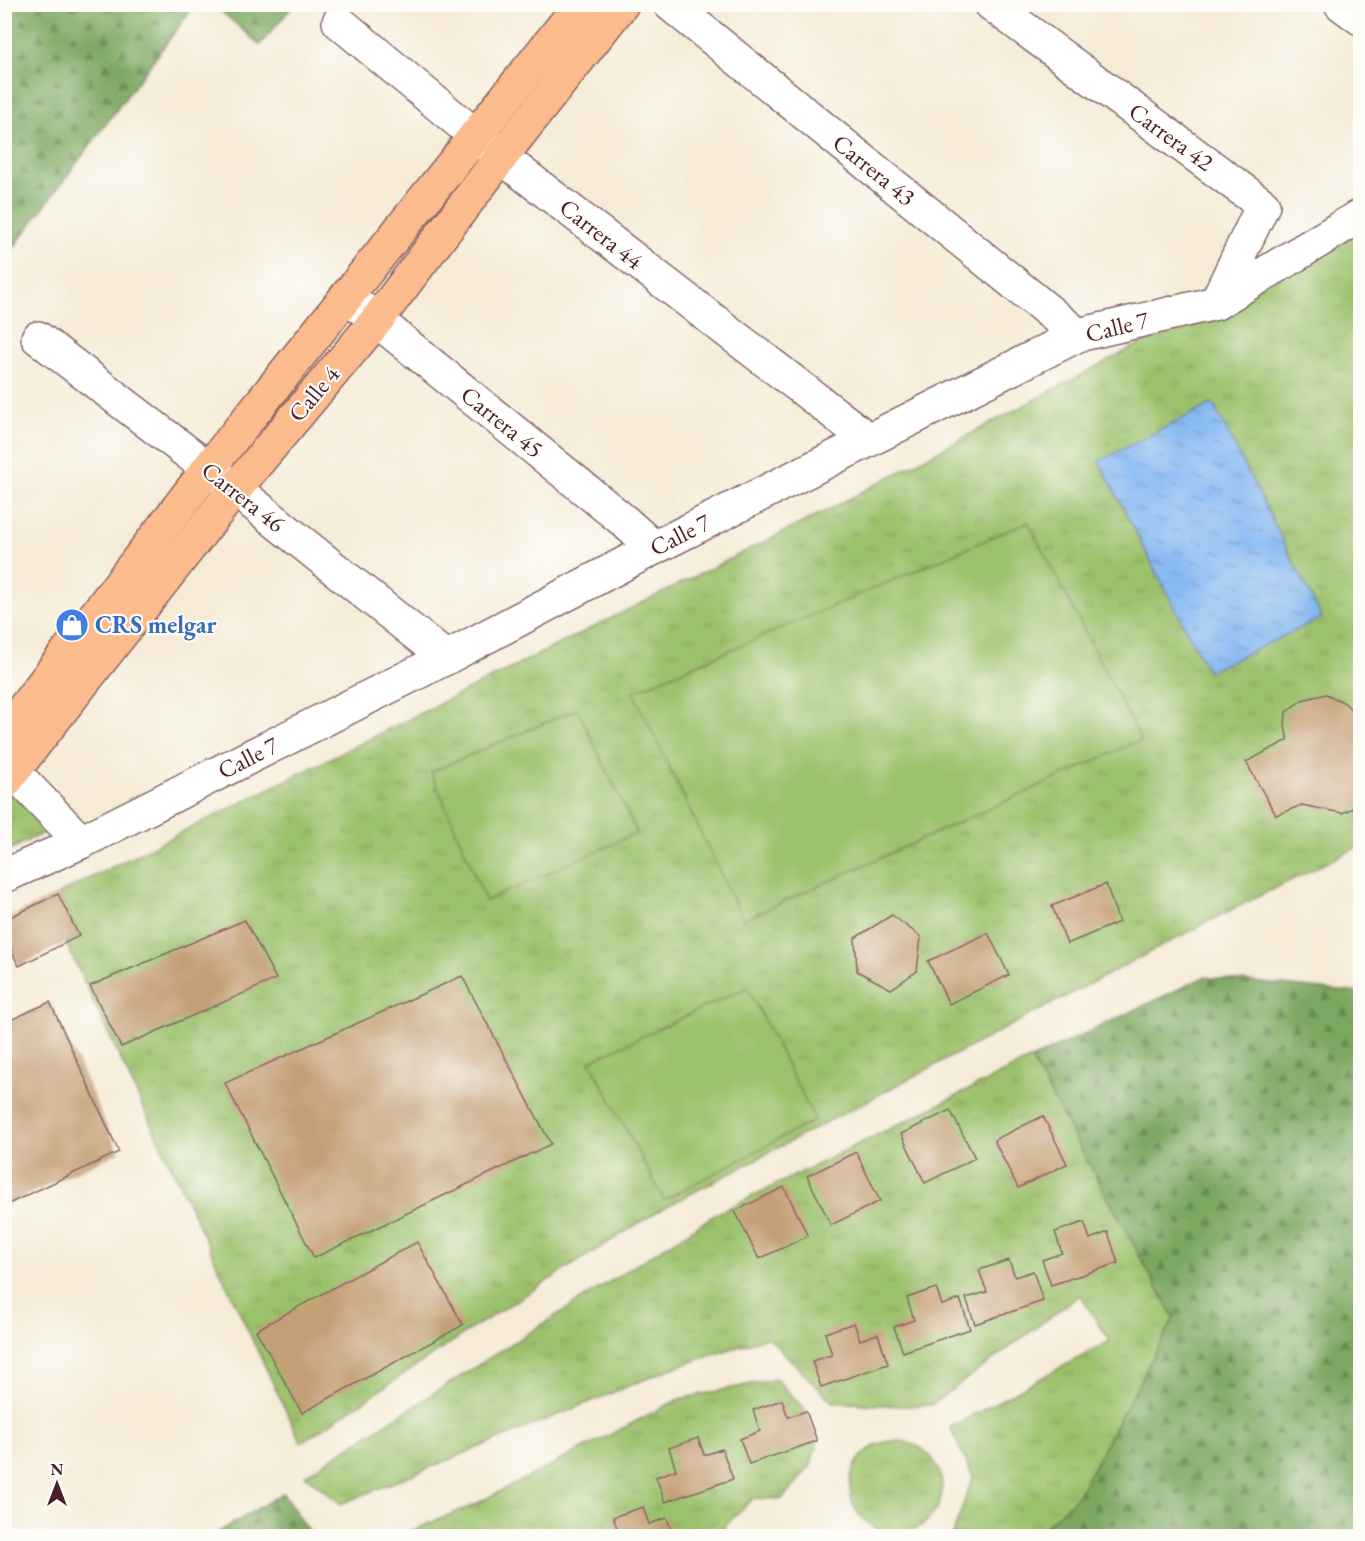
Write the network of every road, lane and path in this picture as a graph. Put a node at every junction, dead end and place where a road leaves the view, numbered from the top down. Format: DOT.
graph roads {
  1 [pos="582,4"];
  2 [pos="622,4"];
  3 [pos="670,4"];
  4 [pos="991,4"];
  5 [pos="1341,4"];
  6 [pos="1360,18"];
  7 [pos="339,22"];
  8 [pos="475,135"];
  9 [pos="501,157"];
  10 [pos="1360,216"];
  11 [pos="348,297"];
  12 [pos="1216,303"];
  13 [pos="376,321"];
  14 [pos="1078,335"];
  15 [pos="38,338"];
  16 [pos="868,440"];
  17 [pos="208,469"];
  18 [pos="235,489"];
  19 [pos="654,548"];
  20 [pos="446,658"];
  21 [pos="4,734"];
  22 [pos="8,772"];
  23 [pos="81,842"];
  24 [pos="4,876"];
  1 -- 8 [label="main road, Calle 4"];
  2 -- 9 [label="main road, Calle 4"];
  3 -- 14 [label="street, Carrera 43"];
  4 -- 12 [label="street, Carrera 42"];
  5 -- 6 [label="street"];
  7 -- 8 [label="street, Carrera 44"];
  8 -- 9 [label="street, Carrera 44"];
  8 -- 11 [label="main road, Calle 4"];
  9 -- 13 [label="main road, Calle 4"];
  9 -- 16 [label="street, Carrera 44"];
  10 -- 12 [label="street, Calle 7"];
  11 -- 13 [label="street, Carrera 45"];
  11 -- 17 [label="main road, Calle 4"];
  12 -- 14 [label="street, Calle 7"];
  13 -- 18 [label="main road, Calle 4"];
  13 -- 19 [label="street, Carrera 45"];
  14 -- 16 [label="street, Calle 7"];
  15 -- 17 [label="street, Carrera 46"];
  16 -- 19 [label="street, Calle 7"];
  17 -- 18 [label="street, Carrera 46"];
  17 -- 21 [label="main road, Calle 4"];
  18 -- 20 [label="street, Carrera 46"];
  18 -- 22 [label="main road, Calle 4"];
  19 -- 20 [label="street, Calle 7"];
  20 -- 23 [label="street, Calle 7"];
  22 -- 23 [label="street"];
  23 -- 24 [label="street, Calle 7"];
}
